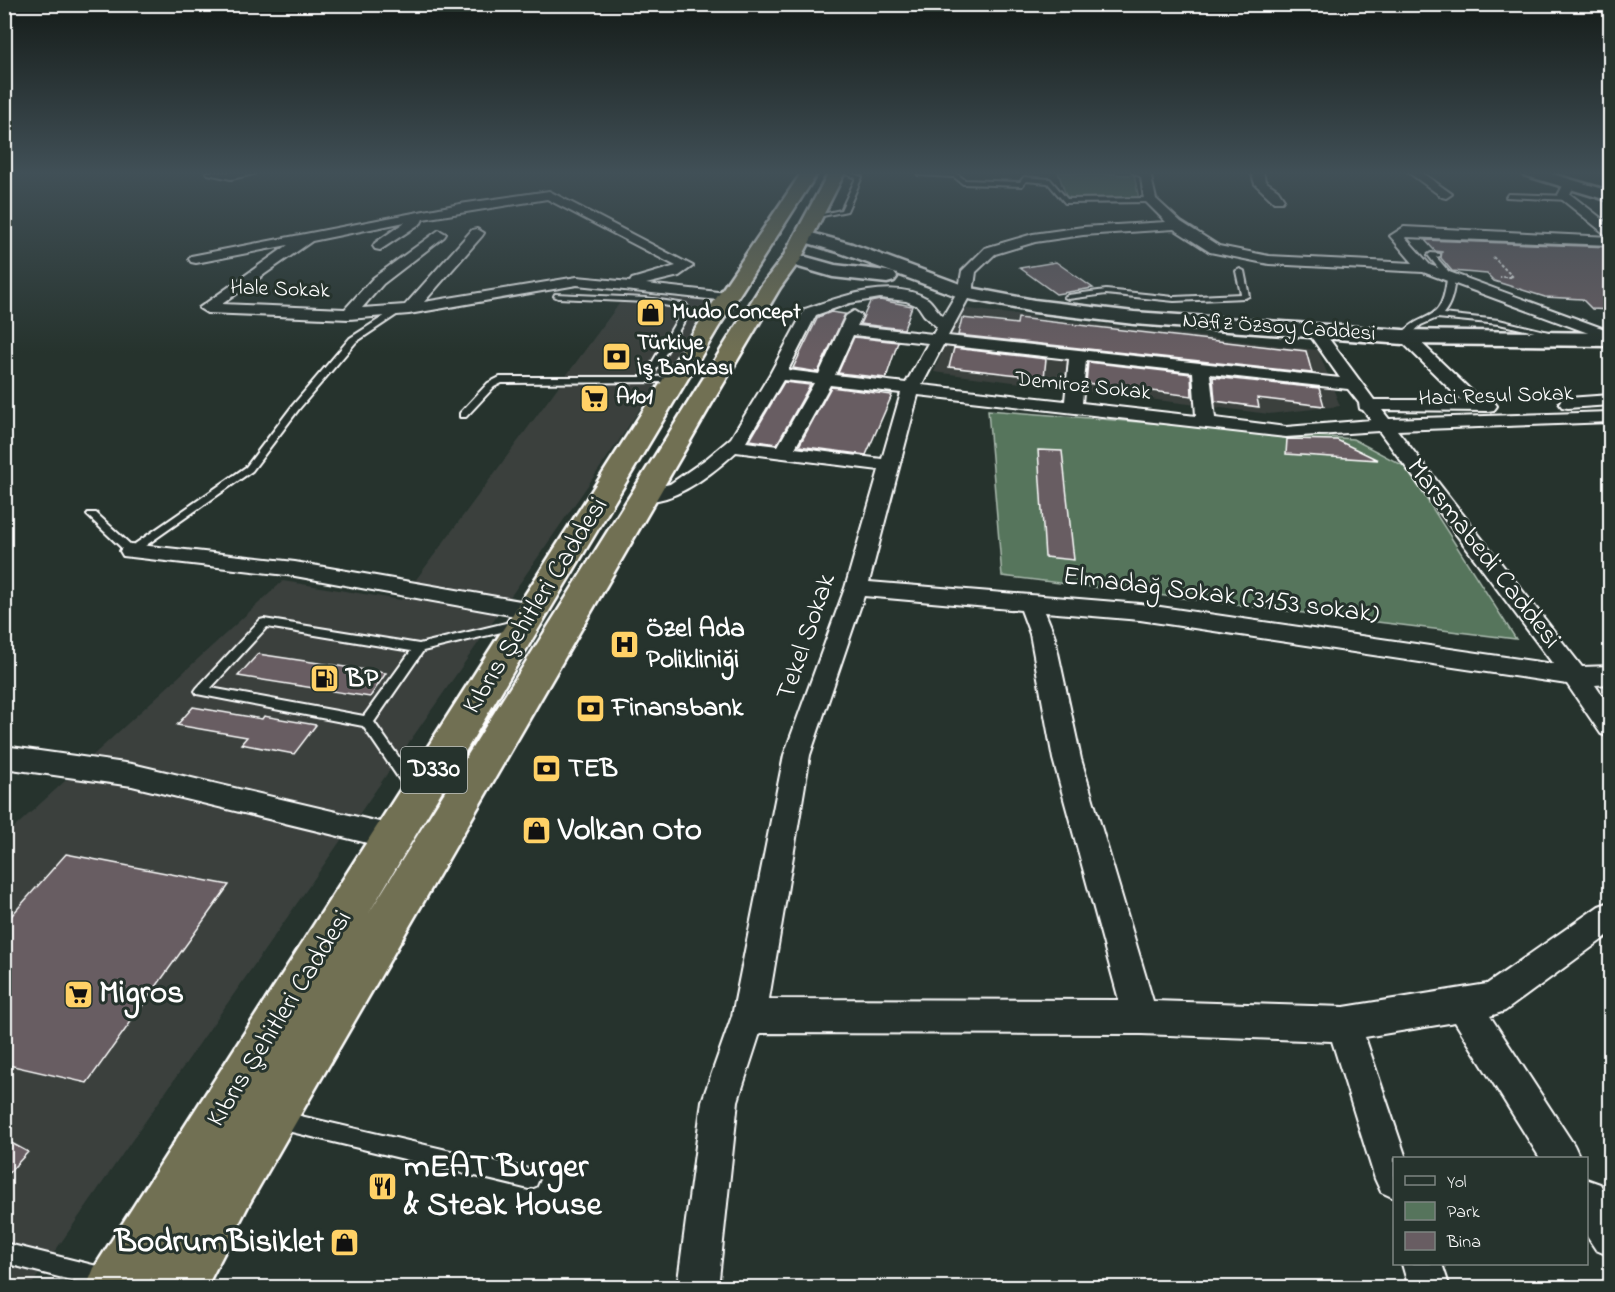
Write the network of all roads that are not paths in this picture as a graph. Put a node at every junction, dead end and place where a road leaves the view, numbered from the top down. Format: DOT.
graph roads {
  1 [pos="336,232"];
  2 [pos="399,232"];
  3 [pos="621,232"];
  4 [pos="783,232"];
  5 [pos="806,232"];
  6 [pos="1074,232"];
  7 [pos="1188,232"];
  8 [pos="1402,232"];
  9 [pos="1431,232"];
  10 [pos="477,233"];
  11 [pos="439,234"];
  12 [pos="804,236"];
  13 [pos="307,238"];
  14 [pos="1611,241"];
  15 [pos="380,246"];
  16 [pos="1215,249"];
  17 [pos="1438,255"];
  18 [pos="772,258"];
  19 [pos="196,259"];
  20 [pos="1269,260"];
  21 [pos="1425,268"];
  22 [pos="1240,271"];
  23 [pos="833,272"];
  24 [pos="1451,279"];
  25 [pos="614,285"];
  26 [pos="960,291"];
  27 [pos="558,296"];
  28 [pos="863,296"];
  29 [pos="727,297"];
  30 [pos="1068,297"];
  31 [pos="404,310"];
  32 [pos="349,314"];
  33 [pos="1438,316"];
  34 [pos="847,330"];
  35 [pos="1315,331"];
  36 [pos="942,333"];
  37 [pos="1405,337"];
  38 [pos="1611,338"];
  39 [pos="1580,340"];
  40 [pos="1078,354"];
  41 [pos="1200,368"];
  42 [pos="778,374"];
  43 [pos="662,379"];
  44 [pos="824,380"];
  45 [pos="1352,384"];
  46 [pos="911,390"];
  47 [pos="1611,400"];
  48 [pos="1366,405"];
  49 [pos="1477,406"];
  50 [pos="1073,408"];
  51 [pos="463,415"];
  52 [pos="1611,417"];
  53 [pos="1206,423"];
  54 [pos="1383,425"];
  55 [pos="732,446"];
  56 [pos="783,453"];
  57 [pos="890,466"];
  58 [pos="644,496"];
  59 [pos="92,514"];
  60 [pos="131,551"];
  61 [pos="856,588"];
  62 [pos="1030,602"];
  63 [pos="529,617"];
  64 [pos="418,648"];
  65 [pos="1611,675"];
  66 [pos="1577,676"];
  67 [pos="367,722"];
  68 [pos="1611,727"];
  69 [pos="4,757"];
  70 [pos="418,795"];
  71 [pos="392,837"];
  72 [pos="1611,916"];
  73 [pos="1463,1004"];
  74 [pos="749,1016"];
  75 [pos="1142,1017"];
  76 [pos="1344,1024"];
  77 [pos="270,1118"];
  78 [pos="1560,1157"];
  79 [pos="1393,1173"];
  80 [pos="529,1179"];
  81 [pos="1588,1200"];
  82 [pos="1611,1236"];
  83 [pos="4,1253"];
  84 [pos="1423,1265"];
  85 [pos="116,1284"];
  86 [pos="176,1287"];
  87 [pos="697,1287"];
  88 [pos="1430,1287"];
  1 -- 13 [label="street"];
  2 -- 15 [label="street"];
  3 -- 25 [label="street"];
  4 -- 18 [label="highway, Kıbrıs Şehitleri Caddesi / D330"];
  5 -- 12 [label="highway, Kıbrıs Şehitleri Caddesi / D330"];
  6 -- 26 [label="street, Tekel Sokak"];
  7 -- 16 [label="street"];
  8 -- 21 [label="street"];
  9 -- 14 [label="street"];
  10 -- 31 [label="street"];
  11 -- 32 [label="street"];
  12 -- 18 [label="highway, Kıbrıs Şehitleri Caddesi / D330"];
  12 -- 18 [label="highway"];
  12 -- 26 [label="main road, Nafiz Özsoy Caddesi"];
  13 -- 19 [label="street"];
  13 -- 32 [label="street, Hale Sokak"];
  16 -- 20 [label="street"];
  16 -- 22 [label="street"];
  17 -- 24 [label="lane"];
  18 -- 23 [label="main road, Nafiz Özsoy Caddesi"];
  18 -- 23 [label="main road, Nafiz Özsoy Caddesi"];
  18 -- 29 [label="highway, Kıbrıs Şehitleri Caddesi / D330"];
  18 -- 58 [label="highway, Kıbrıs Şehitleri Caddesi / D330"];
  20 -- 21 [label="street"];
  20 -- 22 [label="street"];
  21 -- 24 [label="street"];
  22 -- 30 [label="lane"];
  23 -- 26 [label="main road, Nafiz Özsoy Caddesi"];
  24 -- 33 [label="lane"];
  24 -- 38 [label="street"];
  25 -- 29 [label="street"];
  25 -- 31 [label="street, Hale Sokak"];
  26 -- 35 [label="main road, Nafiz Özsoy Caddesi"];
  26 -- 36 [label="street, Tekel Sokak"];
  27 -- 43 [label="lane"];
  28 -- 34 [label="street"];
  28 -- 36 [label="street"];
  28 -- 42 [label="street"];
  29 -- 43 [label="highway, Kıbrıs Şehitleri Caddesi / D330"];
  31 -- 32 [label="street, Hale Sokak"];
  31 -- 60 [label="lane"];
  33 -- 37 [label="lane"];
  33 -- 39 [label="lane"];
  34 -- 36 [label="street"];
  34 -- 44 [label="street"];
  35 -- 37 [label="main road, Nafiz Özsoy Caddesi"];
  35 -- 45 [label="street, Marsmabedi Caddesi"];
  36 -- 40 [label="street"];
  36 -- 46 [label="street, Tekel Sokak"];
  37 -- 39 [label="main road, Nafiz Özsoy Caddesi"];
  37 -- 49 [label="street"];
  38 -- 39 [label="main road, Nafiz Özsoy Caddesi"];
  40 -- 41 [label="street"];
  40 -- 50 [label="street"];
  41 -- 45 [label="street"];
  41 -- 53 [label="street"];
  42 -- 44 [label="street, Demiroz Sokak"];
  42 -- 55 [label="street"];
  43 -- 51 [label="lane"];
  43 -- 63 [label="highway, Kıbrıs Şehitleri Caddesi / D330"];
  44 -- 46 [label="street, Demiroz Sokak"];
  44 -- 56 [label="street"];
  45 -- 48 [label="street, Marsmabedi Caddesi"];
  46 -- 50 [label="street, Demiroz Sokak"];
  46 -- 57 [label="street, Tekel Sokak"];
  47 -- 49 [label="street"];
  48 -- 49 [label="street"];
  48 -- 54 [label="street, Marsmabedi Caddesi"];
  50 -- 53 [label="street, Demiroz Sokak"];
  52 -- 54 [label="street, Haci Resul Sokak"];
  53 -- 54 [label="street, Demiroz Sokak"];
  54 -- 66 [label="street, Marsmabedi Caddesi"];
  55 -- 56 [label="street"];
  55 -- 58 [label="street"];
  56 -- 57 [label="street"];
  57 -- 61 [label="street, Tekel Sokak"];
  58 -- 77 [label="highway, Kıbrıs Şehitleri Caddesi / D330"];
  59 -- 60 [label="lane"];
  60 -- 63 [label="street"];
  61 -- 62 [label="street, Elmadağ Sokak (3153 sokak)"];
  61 -- 74 [label="street, Tekel Sokak"];
  62 -- 66 [label="street, Elmadağ Sokak (3153 sokak)"];
  62 -- 75 [label="street"];
  63 -- 64 [label="lane"];
  63 -- 70 [label="highway, Kıbrıs Şehitleri Caddesi / D330"];
  64 -- 67 [label="lane"];
  64 -- 67 [label="lane"];
  65 -- 66 [label="street, Elmadağ Sokak (3153 sokak)"];
  66 -- 68 [label="street, Marsmabedi Caddesi"];
  67 -- 70 [label="lane"];
  69 -- 71 [label="street"];
  70 -- 71 [label="highway, Kıbrıs Şehitleri Caddesi / D330"];
  71 -- 85 [label="highway, Kıbrıs Şehitleri Caddesi / D330"];
  72 -- 73 [label="street"];
  73 -- 76 [label="street"];
  73 -- 78 [label="street"];
  74 -- 75 [label="street"];
  74 -- 87 [label="street, Tekel Sokak"];
  75 -- 76 [label="street"];
  76 -- 79 [label="street"];
  77 -- 80 [label="lane"];
  77 -- 86 [label="highway, Kıbrıs Şehitleri Caddesi / D330"];
  81 -- 82 [label="street"];
  83 -- 85 [label="lane"];
  84 -- 88 [label="street"];
}
